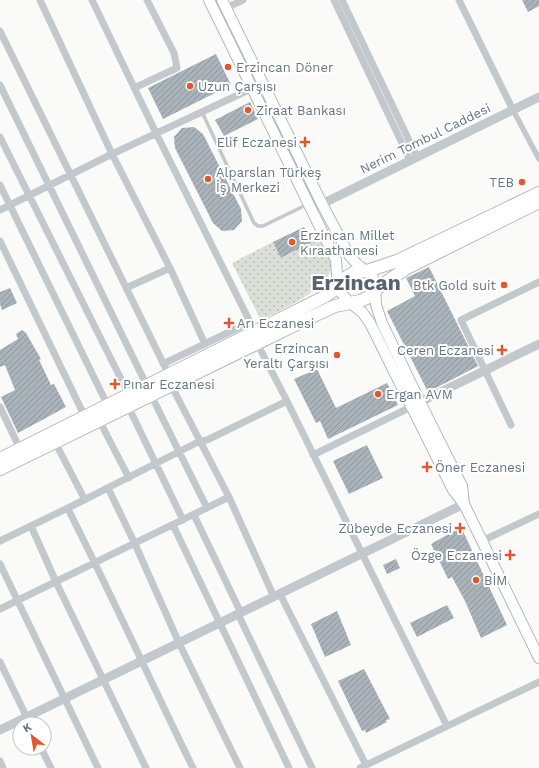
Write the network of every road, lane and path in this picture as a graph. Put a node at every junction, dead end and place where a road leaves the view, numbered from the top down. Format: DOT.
graph roads {
  1 [pos="40,0"];
  2 [pos="92,0"];
  3 [pos="148,0"];
  4 [pos="209,0"];
  5 [pos="243,0"];
  6 [pos="334,0"];
  7 [pos="342,0"];
  8 [pos="459,0"];
  9 [pos="224,4"];
  10 [pos="0,31"];
  11 [pos="0,85"];
  12 [pos="134,88"];
  13 [pos="253,88"];
  14 [pos="539,97"];
  15 [pos="513,110"];
  16 [pos="202,112"];
  17 [pos="156,133"];
  18 [pos="0,137"];
  19 [pos="112,154"];
  20 [pos="414,158"];
  21 [pos="539,159"];
  22 [pos="70,175"];
  23 [pos="0,185"];
  24 [pos="49,185"];
  25 [pos="539,193"];
  26 [pos="29,195"];
  27 [pos="539,202"];
  28 [pos="309,204"];
  29 [pos="322,204"];
  30 [pos="10,205"];
  31 [pos="0,210"];
  32 [pos="0,242"];
  33 [pos="170,268"];
  34 [pos="367,271"];
  35 [pos="539,282"];
  36 [pos="338,286"];
  37 [pos="126,288"];
  38 [pos="375,290"];
  39 [pos="349,302"];
  40 [pos="254,332"];
  41 [pos="205,344"];
  42 [pos="539,344"];
  43 [pos="163,364"];
  44 [pos="485,370"];
  45 [pos="170,380"];
  46 [pos="149,390"];
  47 [pos="128,400"];
  48 [pos="287,401"];
  49 [pos="415,405"];
  50 [pos="108,406"];
  51 [pos="0,407"];
  52 [pos="85,417"];
  53 [pos="99,420"];
  54 [pos="512,424"];
  55 [pos="55,442"];
  56 [pos="200,442"];
  57 [pos="20,449"];
  58 [pos="179,452"];
  59 [pos="313,455"];
  60 [pos="0,459"];
  61 [pos="156,464"];
  62 [pos="0,469"];
  63 [pos="129,478"];
  64 [pos="108,488"];
  65 [pos="229,497"];
  66 [pos="85,500"];
  67 [pos="464,504"];
  68 [pos="207,508"];
  69 [pos="68,509"];
  70 [pos="539,514"];
  71 [pos="194,515"];
  72 [pos="183,520"];
  73 [pos="173,525"];
  74 [pos="31,526"];
  75 [pos="0,541"];
  76 [pos="482,541"];
  77 [pos="135,544"];
  78 [pos="362,554"];
  79 [pos="95,563"];
  80 [pos="0,564"];
  81 [pos="56,582"];
  82 [pos="277,595"];
  83 [pos="17,601"];
  84 [pos="0,609"];
  85 [pos="240,613"];
  86 [pos="220,623"];
  87 [pos="180,642"];
  88 [pos="539,658"];
  89 [pos="141,661"];
  90 [pos="0,662"];
  91 [pos="103,680"];
  92 [pos="539,682"];
  93 [pos="64,698"];
  94 [pos="26,716"];
  95 [pos="35,716"];
  96 [pos="12,726"];
  97 [pos="447,726"];
  98 [pos="0,730"];
  99 [pos="45,756"];
  100 [pos="0,761"];
  101 [pos="363,767"];
  102 [pos="3,768"];
  103 [pos="51,768"];
  104 [pos="98,768"];
  105 [pos="146,768"];
  106 [pos="193,768"];
  107 [pos="240,768"];
  108 [pos="289,768"];
  109 [pos="312,768"];
  1 -- 19 [label="street"];
  2 -- 12 [label="street"];
  3 -- 12 [label="street"];
  4 -- 13 [label="main road"];
  5 -- 9 [label="street"];
  6 -- 20 [label="street"];
  7 -- 20 [label="street"];
  8 -- 15 [label="street"];
  9 -- 29 [label="main road"];
  10 -- 22 [label="street"];
  11 -- 24 [label="street"];
  12 -- 17 [label="street"];
  13 -- 16 [label="street"];
  13 -- 28 [label="main road"];
  14 -- 15 [label="street, Nerim Tombul Caddesi"];
  15 -- 20 [label="street, Nerim Tombul Caddesi"];
  15 -- 21 [label="street"];
  16 -- 17 [label="street"];
  16 -- 28 [label="lane"];
  17 -- 19 [label="street"];
  17 -- 40 [label="street"];
  18 -- 26 [label="street"];
  19 -- 22 [label="street"];
  19 -- 33 [label="street"];
  20 -- 29 [label="street, Nerim Tombul Caddesi"];
  22 -- 24 [label="street"];
  22 -- 37 [label="street"];
  23 -- 30 [label="street"];
  24 -- 26 [label="street"];
  24 -- 46 [label="street"];
  25 -- 34 [label="main road"];
  26 -- 30 [label="street"];
  26 -- 47 [label="street"];
  27 -- 38 [label="main road"];
  28 -- 36 [label="main road"];
  29 -- 34 [label="main road"];
  30 -- 31 [label="street"];
  30 -- 50 [label="street"];
  32 -- 52 [label="street"];
  33 -- 37 [label="street"];
  33 -- 41 [label="street"];
  34 -- 36 [label="main road"];
  34 -- 38 [label="main road"];
  35 -- 44 [label="street"];
  36 -- 39 [label="main road"];
  36 -- 40 [label="main road"];
  37 -- 43 [label="street"];
  38 -- 39 [label="main road"];
  38 -- 49 [label="main road"];
  39 -- 40 [label="main road"];
  39 -- 49 [label="main road"];
  40 -- 41 [label="street"];
  40 -- 45 [label="main road"];
  40 -- 48 [label="street"];
  41 -- 43 [label="street"];
  42 -- 44 [label="street"];
  43 -- 45 [label="street"];
  44 -- 49 [label="street"];
  44 -- 54 [label="street"];
  45 -- 46 [label="main road"];
  45 -- 56 [label="street"];
  46 -- 47 [label="main road"];
  46 -- 58 [label="street"];
  47 -- 50 [label="main road"];
  47 -- 53 [label="main road"];
  47 -- 61 [label="street"];
  48 -- 56 [label="street"];
  48 -- 59 [label="street"];
  49 -- 59 [label="street"];
  49 -- 67 [label="main road"];
  50 -- 52 [label="main road"];
  51 -- 57 [label="street"];
  52 -- 57 [label="main road"];
  53 -- 55 [label="main road"];
  53 -- 63 [label="street"];
  55 -- 62 [label="main road"];
  55 -- 66 [label="street"];
  56 -- 58 [label="street"];
  56 -- 65 [label="street"];
  57 -- 60 [label="main road"];
  58 -- 61 [label="street"];
  58 -- 68 [label="street"];
  59 -- 78 [label="street"];
  61 -- 63 [label="street"];
  61 -- 72 [label="street"];
  63 -- 64 [label="street"];
  64 -- 66 [label="street"];
  64 -- 77 [label="street"];
  65 -- 68 [label="street"];
  65 -- 82 [label="street"];
  66 -- 69 [label="street"];
  67 -- 76 [label="main road"];
  67 -- 78 [label="street"];
  68 -- 71 [label="street"];
  69 -- 74 [label="street"];
  69 -- 79 [label="street"];
  70 -- 76 [label="street"];
  71 -- 72 [label="street"];
  71 -- 85 [label="street"];
  72 -- 73 [label="street"];
  73 -- 77 [label="street"];
  73 -- 86 [label="street"];
  74 -- 75 [label="street"];
  74 -- 81 [label="street"];
  76 -- 88 [label="main road"];
  77 -- 79 [label="street"];
  77 -- 87 [label="street"];
  78 -- 82 [label="street"];
  78 -- 97 [label="street"];
  79 -- 81 [label="street"];
  79 -- 89 [label="street"];
  80 -- 83 [label="street"];
  81 -- 83 [label="street"];
  81 -- 91 [label="street"];
  82 -- 85 [label="street"];
  82 -- 101 [label="street"];
  83 -- 84 [label="street"];
  83 -- 93 [label="street"];
  85 -- 86 [label="street"];
  85 -- 109 [label="street"];
  86 -- 87 [label="street"];
  86 -- 108 [label="street"];
  87 -- 89 [label="street"];
  87 -- 107 [label="street"];
  89 -- 91 [label="street"];
  89 -- 106 [label="street"];
  90 -- 94 [label="street"];
  91 -- 93 [label="street"];
  91 -- 105 [label="street"];
  92 -- 97 [label="street"];
  93 -- 95 [label="street"];
  93 -- 104 [label="street"];
  96 -- 98 [label="street"];
  97 -- 101 [label="street"];
  99 -- 103 [label="street"];
  100 -- 102 [label="street"];
}
